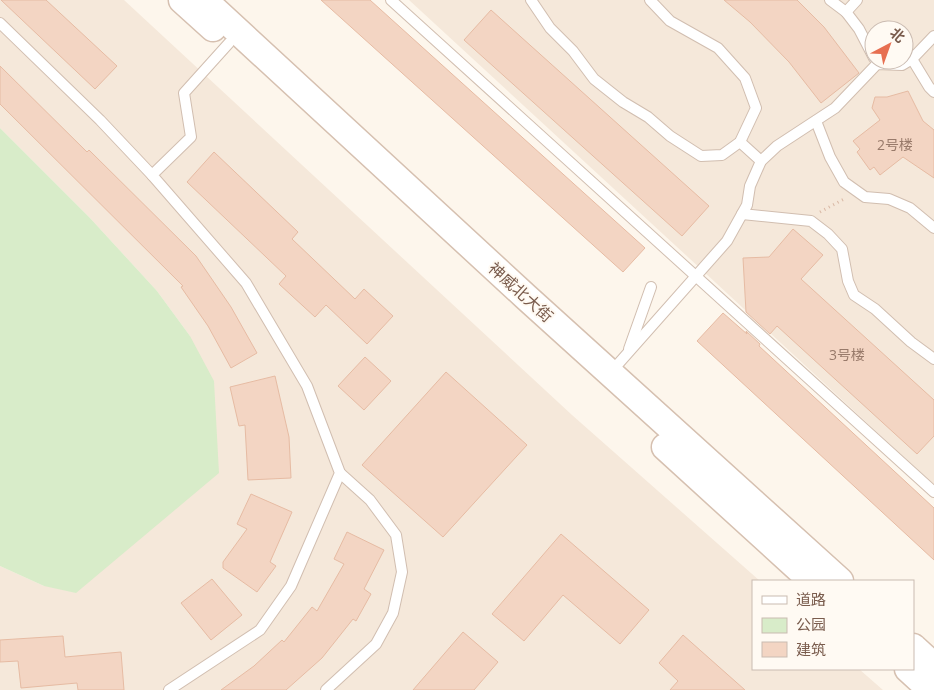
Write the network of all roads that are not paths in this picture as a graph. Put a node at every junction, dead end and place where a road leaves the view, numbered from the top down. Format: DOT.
graph roads {
  1 [pos="182,0"];
  2 [pos="204,0"];
  3 [pos="391,0"];
  4 [pos="531,0"];
  5 [pos="650,0"];
  6 [pos="830,0"];
  7 [pos="857,0"];
  8 [pos="846,12"];
  9 [pos="0,23"];
  10 [pos="934,36"];
  11 [pos="864,39"];
  12 [pos="229,43"];
  13 [pos="914,57"];
  14 [pos="914,62"];
  15 [pos="867,70"];
  16 [pos="934,92"];
  17 [pos="816,120"];
  18 [pos="740,142"];
  19 [pos="761,161"];
  20 [pos="152,175"];
  21 [pos="742,214"];
  22 [pos="934,228"];
  23 [pos="697,276"];
  24 [pos="651,288"];
  25 [pos="934,359"];
  26 [pos="618,364"];
  27 [pos="340,473"];
  28 [pos="934,492"];
  29 [pos="811,580"];
  30 [pos="839,580"];
  31 [pos="914,648"];
  32 [pos="934,666"];
  33 [pos="909,670"];
  34 [pos="169,690"];
  35 [pos="326,690"];
  36 [pos="931,690"];
  1 -- 12 [label="street, 神威北大街"];
  2 -- 26 [label="street, 神威北大街"];
  3 -- 23 [label="lane"];
  4 -- 18 [label="lane"];
  5 -- 18 [label="lane"];
  6 -- 8 [label="lane"];
  7 -- 8 [label="lane"];
  8 -- 11 [label="lane"];
  9 -- 20 [label="lane"];
  10 -- 13 [label="lane"];
  12 -- 20 [label="lane"];
  12 -- 29 [label="street, 神威北大街"];
  14 -- 16 [label="lane"];
  15 -- 17 [label="lane"];
  17 -- 19 [label="lane"];
  17 -- 22 [label="lane"];
  18 -- 19 [label="lane"];
  19 -- 21 [label="lane"];
  20 -- 27 [label="lane"];
  21 -- 23 [label="lane"];
  21 -- 25 [label="lane"];
  23 -- 26 [label="lane"];
  23 -- 28 [label="lane"];
  24 -- 26 [label="lane"];
  26 -- 30 [label="street, 神威北大街"];
  27 -- 34 [label="lane"];
  27 -- 35 [label="lane"];
  31 -- 32 [label="street"];
  33 -- 36 [label="street"];
}
